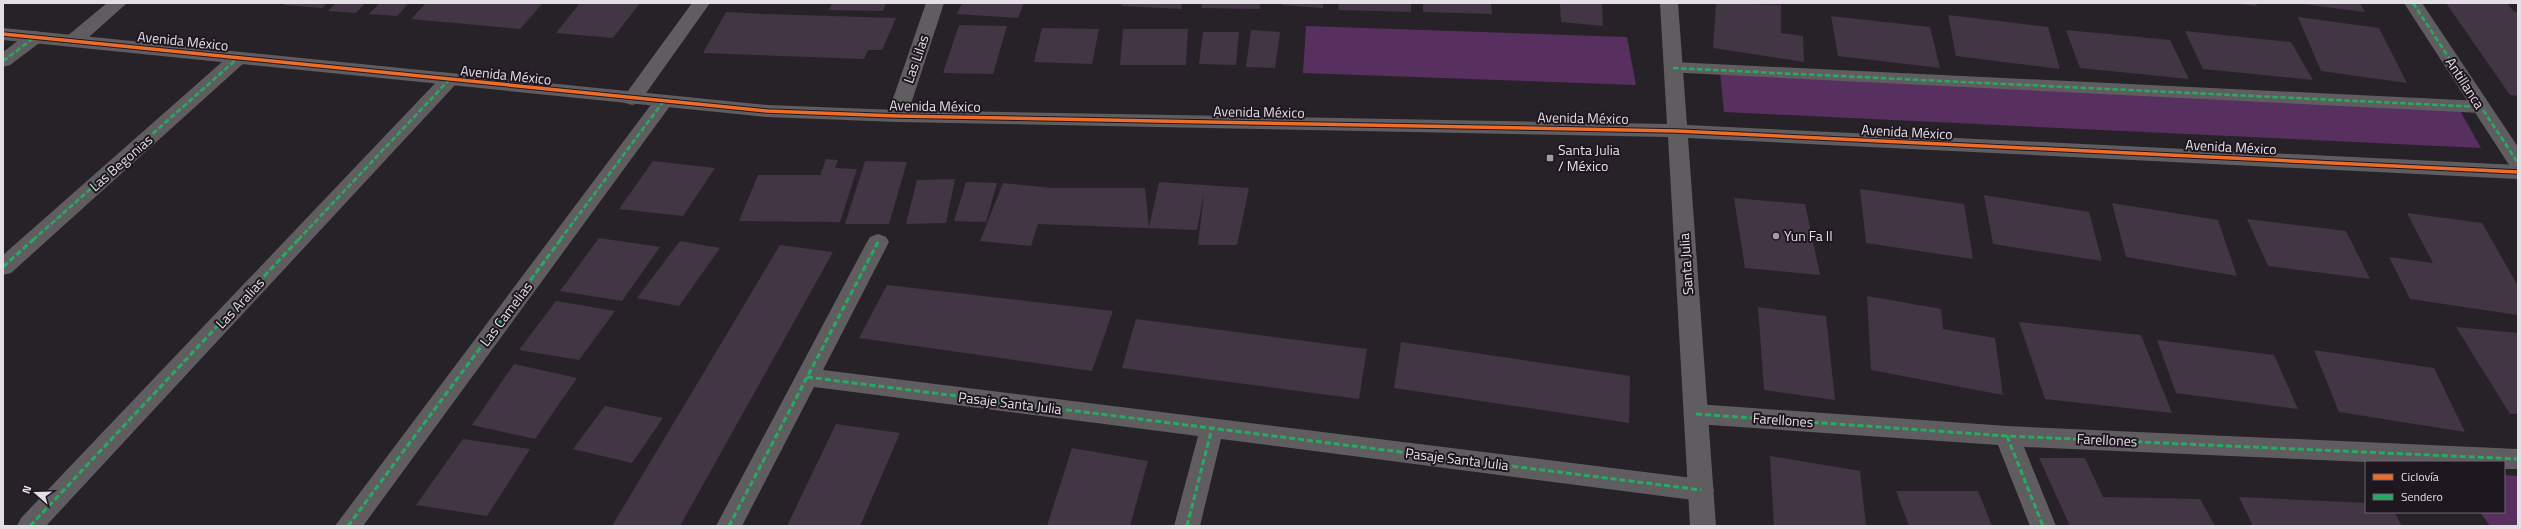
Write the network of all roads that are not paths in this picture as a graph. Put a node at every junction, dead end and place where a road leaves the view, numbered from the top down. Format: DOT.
graph roads {
  1 [pos="118,3"];
  2 [pos="701,3"];
  3 [pos="935,3"];
  4 [pos="1669,3"];
  5 [pos="2413,3"];
  6 [pos="3,34"];
  7 [pos="35,37"];
  8 [pos="73,41"];
  9 [pos="238,58"];
  10 [pos="3,61"];
  11 [pos="1673,68"];
  12 [pos="449,80"];
  13 [pos="632,99"];
  14 [pos="663,102"];
  15 [pos="2481,107"];
  16 [pos="897,116"];
  17 [pos="1677,132"];
  18 [pos="2518,163"];
  19 [pos="2518,172"];
  20 [pos="878,242"];
  21 [pos="3,267"];
  22 [pos="807,377"];
  23 [pos="1696,414"];
  24 [pos="1212,428"];
  25 [pos="2007,436"];
  26 [pos="2518,459"];
  27 [pos="1701,490"];
  28 [pos="30,526"];
  29 [pos="348,526"];
  30 [pos="729,526"];
  31 [pos="1187,526"];
  32 [pos="1703,526"];
  33 [pos="2043,526"];
  1 -- 8 [label="street"];
  2 -- 13 [label="street"];
  3 -- 16 [label="street, Las Lilas"];
  4 -- 11 [label="street, Santa Julia"];
  5 -- 15 [label="street, Antillanca"];
  6 -- 7 [label="street, Avenida México"];
  7 -- 8 [label="street, Avenida México"];
  7 -- 10 [label="street"];
  8 -- 9 [label="street, Avenida México"];
  9 -- 12 [label="street, Avenida México"];
  9 -- 21 [label="street, Las Begonias"];
  11 -- 15 [label="street"];
  11 -- 17 [label="street, Santa Julia"];
  12 -- 13 [label="street, Avenida México"];
  12 -- 28 [label="street, Las Aralias"];
  13 -- 14 [label="street, Avenida México"];
  14 -- 16 [label="street, Avenida México"];
  14 -- 29 [label="street, Las Camelias"];
  15 -- 18 [label="street, Antillanca"];
  16 -- 17 [label="street, Avenida México"];
  17 -- 19 [label="street, Avenida México"];
  17 -- 23 [label="street, Santa Julia"];
  20 -- 22 [label="street"];
  22 -- 24 [label="street, Pasaje Santa Julia"];
  22 -- 30 [label="street"];
  23 -- 25 [label="street, Farellones"];
  23 -- 27 [label="street, Santa Julia"];
  24 -- 27 [label="street, Pasaje Santa Julia"];
  24 -- 31 [label="street"];
  25 -- 26 [label="street, Farellones"];
  25 -- 33 [label="street"];
  27 -- 32 [label="street, Santa Julia"];
}
